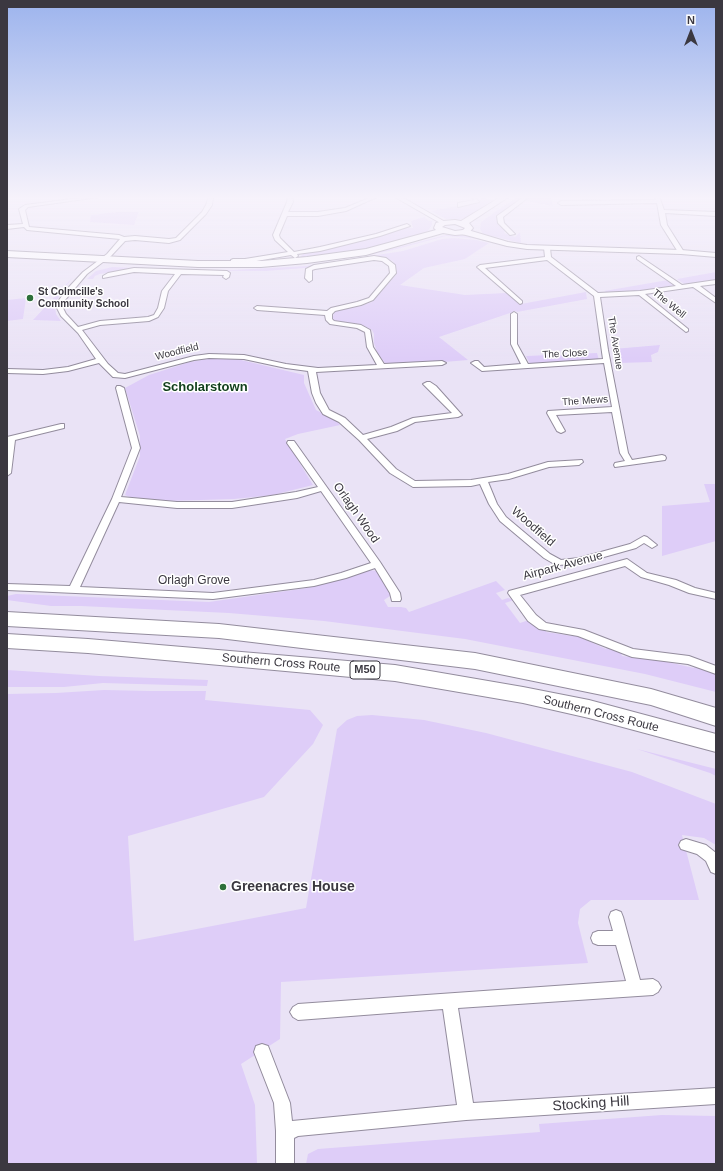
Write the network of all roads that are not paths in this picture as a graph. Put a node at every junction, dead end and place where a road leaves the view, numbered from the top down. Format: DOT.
graph roads {
  1 [pos="113,251"];
  2 [pos="289,251"];
  3 [pos="306,251"];
  4 [pos="368,251"];
  5 [pos="547,251"];
  6 [pos="636,251"];
  7 [pos="681,252"];
  8 [pos="292,253"];
  9 [pos="7,254"];
  10 [pos="716,255"];
  11 [pos="548,258"];
  12 [pos="639,258"];
  13 [pos="105,259"];
  14 [pos="231,261"];
  15 [pos="298,261"];
  16 [pos="179,272"];
  17 [pos="105,277"];
  18 [pos="226,278"];
  19 [pos="309,280"];
  20 [pos="716,282"];
  21 [pos="694,286"];
  22 [pos="681,288"];
  23 [pos="640,293"];
  24 [pos="597,295"];
  25 [pos="716,301"];
  26 [pos="520,302"];
  27 [pos="257,308"];
  28 [pos="329,313"];
  29 [pos="514,314"];
  30 [pos="152,317"];
  31 [pos="160,321"];
  32 [pos="77,329"];
  33 [pos="686,330"];
  34 [pos="101,360"];
  35 [pos="606,361"];
  36 [pos="442,363"];
  37 [pos="475,363"];
  38 [pos="525,366"];
  39 [pos="382,367"];
  40 [pos="312,370"];
  41 [pos="7,371"];
  42 [pos="426,384"];
  43 [pos="120,388"];
  44 [pos="616,409"];
  45 [pos="61,426"];
  46 [pos="561,431"];
  47 [pos="362,438"];
  48 [pos="9,439"];
  49 [pos="291,443"];
  50 [pos="662,458"];
  51 [pos="579,462"];
  52 [pos="630,463"];
  53 [pos="618,465"];
  54 [pos="7,473"];
  55 [pos="483,481"];
  56 [pos="323,488"];
  57 [pos="116,499"];
  58 [pos="652,545"];
  59 [pos="377,564"];
  60 [pos="7,587"];
  61 [pos="73,590"];
  62 [pos="716,596"];
  63 [pos="396,599"];
  64 [pos="7,619"];
  65 [pos="7,641"];
  66 [pos="716,670"];
  67 [pos="716,717"];
  68 [pos="716,743"];
  69 [pos="686,845"];
  70 [pos="716,868"];
  71 [pos="616,916"];
  72 [pos="598,938"];
  73 [pos="622,938"];
  74 [pos="653,987"];
  75 [pos="635,988"];
  76 [pos="449,1001"];
  77 [pos="298,1012"];
  78 [pos="262,1052"];
  79 [pos="716,1096"];
  80 [pos="466,1112"];
  81 [pos="285,1131"];
  82 [pos="285,1164"];
  1 -- 13 [label="street"];
  2 -- 8 [label="street"];
  3 -- 8 [label="street"];
  4 -- 15 [label="main road"];
  5 -- 11 [label="street"];
  6 -- 7 [label="street"];
  7 -- 10 [label="street"];
  8 -- 14 [label="street"];
  8 -- 15 [label="street"];
  9 -- 13 [label="main road"];
  11 -- 24 [label="street"];
  11 -- 26 [label="street"];
  12 -- 22 [label="street"];
  13 -- 15 [label="main road"];
  13 -- 32 [label="street, Woodfield"];
  16 -- 17 [label="street"];
  16 -- 18 [label="street"];
  16 -- 30 [label="street"];
  19 -- 28 [label="street"];
  20 -- 21 [label="street"];
  21 -- 22 [label="street"];
  21 -- 25 [label="street"];
  22 -- 23 [label="street"];
  23 -- 24 [label="street"];
  23 -- 33 [label="street, The Well"];
  24 -- 35 [label="street, The Avenue"];
  27 -- 28 [label="street"];
  28 -- 39 [label="street"];
  29 -- 38 [label="street"];
  30 -- 31 [label="street"];
  30 -- 32 [label="street"];
  32 -- 34 [label="street, Woodfield"];
  34 -- 40 [label="street, Woodfield"];
  34 -- 41 [label="street"];
  35 -- 38 [label="street, The Close"];
  35 -- 44 [label="street, The Avenue"];
  36 -- 39 [label="street, Woodfield"];
  37 -- 38 [label="street, The Close"];
  39 -- 40 [label="street, Woodfield"];
  40 -- 47 [label="street"];
  42 -- 47 [label="street"];
  43 -- 57 [label="street"];
  44 -- 46 [label="street, The Mews"];
  44 -- 52 [label="street, The Avenue"];
  45 -- 48 [label="street"];
  47 -- 55 [label="street"];
  48 -- 54 [label="street"];
  49 -- 56 [label="street, Orlagh Wood"];
  50 -- 52 [label="street"];
  51 -- 55 [label="street"];
  52 -- 53 [label="street"];
  55 -- 58 [label="street, Woodfield"];
  56 -- 57 [label="street"];
  56 -- 59 [label="street, Orlagh Wood"];
  57 -- 61 [label="street"];
  59 -- 61 [label="street, Orlagh Grove"];
  59 -- 63 [label="street, Orlagh Wood"];
  60 -- 61 [label="street, Orlagh Grove"];
  62 -- 66 [label="street, Airpark Avenue"];
  64 -- 67 [label="highway, Southern Cross Route / M50"];
  65 -- 68 [label="highway, Southern Cross Route / M50"];
  69 -- 70 [label="street"];
  71 -- 73 [label="street"];
  72 -- 73 [label="street"];
  73 -- 75 [label="street"];
  74 -- 75 [label="street"];
  75 -- 76 [label="street"];
  76 -- 77 [label="street"];
  76 -- 80 [label="street"];
  78 -- 81 [label="street"];
  79 -- 80 [label="street, Stocking Hill"];
  80 -- 81 [label="street, Stocking Hill"];
  81 -- 82 [label="street"];
}
